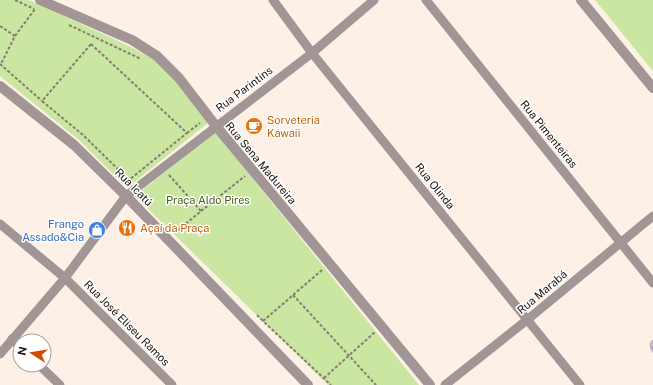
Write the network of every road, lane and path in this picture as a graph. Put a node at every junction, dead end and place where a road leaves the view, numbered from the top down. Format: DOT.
graph roads {
  1 [pos="15,0"];
  2 [pos="40,0"];
  3 [pos="273,0"];
  4 [pos="374,0"];
  5 [pos="426,0"];
  6 [pos="581,0"];
  7 [pos="35,9"];
  8 [pos="40,12"];
  9 [pos="64,23"];
  10 [pos="0,26"];
  11 [pos="15,36"];
  12 [pos="312,53"];
  13 [pos="146,61"];
  14 [pos="0,64"];
  15 [pos="0,86"];
  16 [pos="653,88"];
  17 [pos="42,101"];
  18 [pos="202,121"];
  19 [pos="216,126"];
  20 [pos="187,133"];
  21 [pos="168,174"];
  22 [pos="249,174"];
  23 [pos="126,196"];
  24 [pos="201,211"];
  25 [pos="653,216"];
  26 [pos="0,224"];
  27 [pos="170,228"];
  28 [pos="620,242"];
  29 [pos="324,268"];
  30 [pos="65,278"];
  31 [pos="653,283"];
  32 [pos="293,295"];
  33 [pos="252,310"];
  34 [pos="527,320"];
  35 [pos="263,321"];
  36 [pos="370,326"];
  37 [pos="17,333"];
  38 [pos="12,339"];
  39 [pos="0,354"];
  40 [pos="350,356"];
  41 [pos="47,373"];
  42 [pos="324,378"];
  43 [pos="60,385"];
  44 [pos="172,385"];
  45 [pos="308,385"];
  46 [pos="331,385"];
  47 [pos="376,385"];
  48 [pos="430,385"];
  49 [pos="445,385"];
  50 [pos="580,385"];
  1 -- 7 [label="path"];
  2 -- 19 [label="street, Rua Sena Madureira"];
  3 -- 12 [label="street, Rua Olinda"];
  4 -- 12 [label="street, Rua Parintins"];
  5 -- 28 [label="street, Rua Pimenteiras"];
  6 -- 16 [label="street"];
  7 -- 8 [label="path"];
  7 -- 11 [label="path"];
  9 -- 13 [label="path"];
  10 -- 11 [label="path"];
  11 -- 14 [label="path"];
  12 -- 19 [label="street, Rua Parintins"];
  12 -- 34 [label="street, Rua Olinda"];
  14 -- 17 [label="path"];
  15 -- 23 [label="street, Rua Icatú"];
  17 -- 20 [label="path"];
  17 -- 20 [label="path"];
  18 -- 20 [label="path"];
  19 -- 23 [label="street, Rua Parintins"];
  19 -- 48 [label="street, Rua Sena Madureira"];
  21 -- 24 [label="path"];
  22 -- 24 [label="path"];
  23 -- 30 [label="street, Rua Parintins"];
  23 -- 45 [label="street, Rua Icatú"];
  24 -- 27 [label="path"];
  25 -- 28 [label="street, Rua Marabá"];
  26 -- 30 [label="street, Rua José Eliseu Ramos"];
  28 -- 31 [label="street, Rua Pimenteiras"];
  28 -- 34 [label="street, Rua Marabá"];
  29 -- 32 [label="path"];
  30 -- 37 [label="street, Rua Parintins"];
  30 -- 44 [label="street, Rua José Eliseu Ramos"];
  32 -- 35 [label="path"];
  32 -- 40 [label="path"];
  33 -- 35 [label="path"];
  34 -- 49 [label="street, Rua Marabá"];
  34 -- 50 [label="street, Rua Olinda"];
  35 -- 42 [label="path"];
  36 -- 40 [label="path"];
  38 -- 39 [label="street, Rua Parintins"];
  40 -- 42 [label="path"];
  40 -- 47 [label="path"];
  41 -- 43 [label="street"];
  42 -- 46 [label="path"];
}
